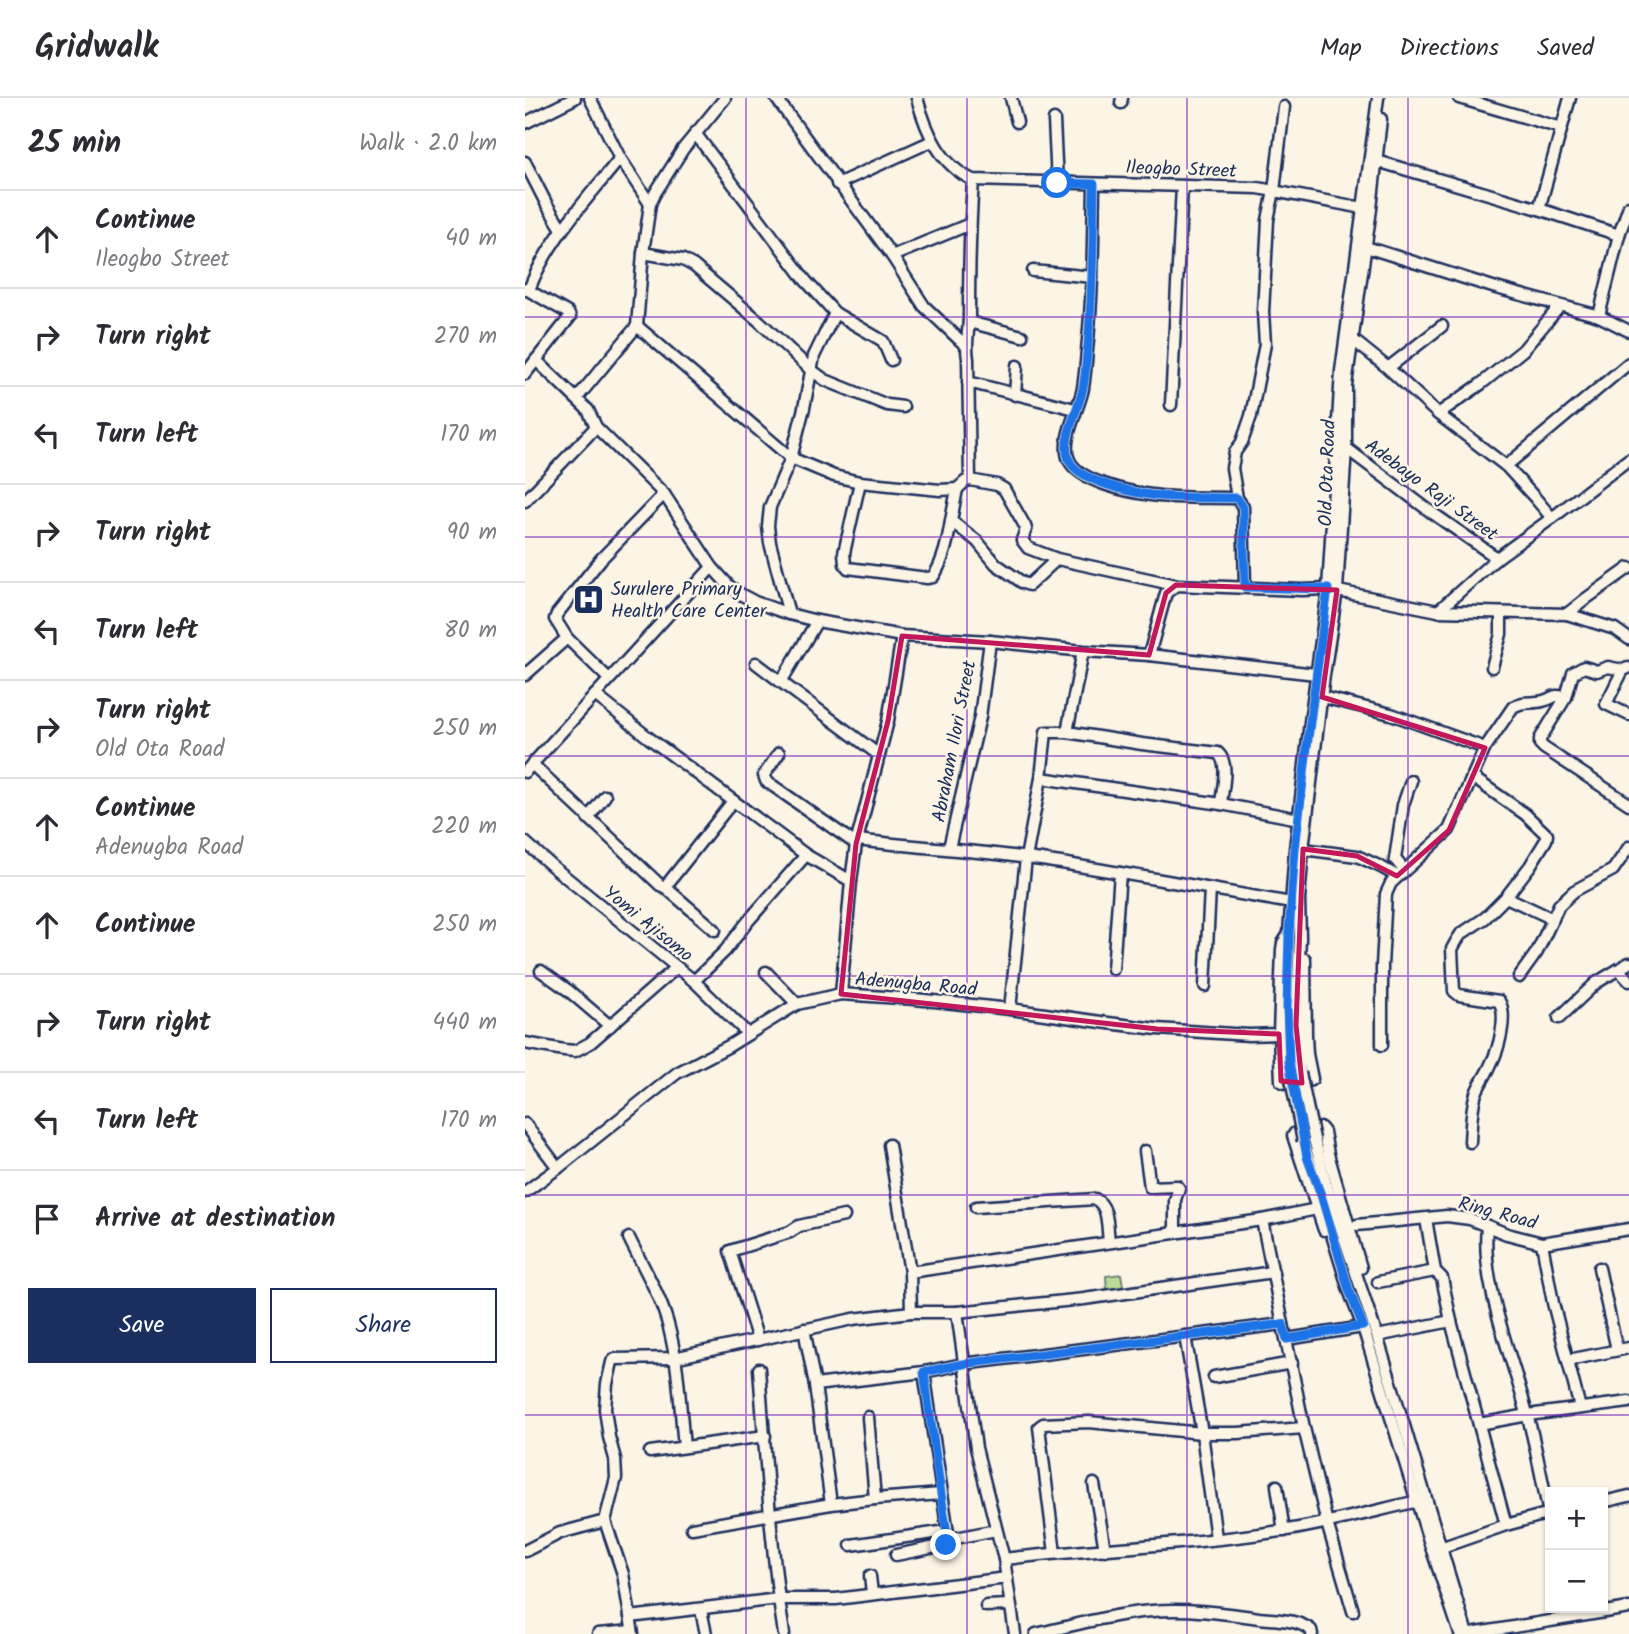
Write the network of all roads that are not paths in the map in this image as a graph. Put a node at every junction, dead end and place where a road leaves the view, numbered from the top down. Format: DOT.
graph roads {
  1 [pos="575,98"];
  2 [pos="590,98"];
  3 [pos="725,98"];
  4 [pos="776,98"];
  5 [pos="917,98"];
  6 [pos="1011,98"];
  7 [pos="1378,98"];
  8 [pos="1384,98"];
  9 [pos="1459,98"];
  10 [pos="1570,98"];
  11 [pos="1284,107"];
  12 [pos="1054,120"];
  13 [pos="1017,122"];
  14 [pos="525,123"];
  15 [pos="1561,128"];
  16 [pos="695,133"];
  17 [pos="932,141"];
  18 [pos="620,158"];
  19 [pos="525,162"];
  20 [pos="1377,162"];
  21 [pos="973,180"];
  22 [pos="1057,183"];
  23 [pos="837,184"];
  24 [pos="1094,184"];
  25 [pos="1182,186"];
  26 [pos="1274,191"];
  27 [pos="650,204"];
  28 [pos="1629,206"];
  29 [pos="1363,208"];
  30 [pos="1539,209"];
  31 [pos="970,224"];
  32 [pos="562,229"];
  33 [pos="1619,235"];
  34 [pos="1366,247"];
  35 [pos="643,253"];
  36 [pos="892,256"];
  37 [pos="1033,271"];
  38 [pos="1092,277"];
  39 [pos="527,290"];
  40 [pos="1560,306"];
  41 [pos="835,313"];
  42 [pos="1599,316"];
  43 [pos="969,322"];
  44 [pos="637,326"];
  45 [pos="1442,326"];
  46 [pos="1629,331"];
  47 [pos="1023,336"];
  48 [pos="1352,339"];
  49 [pos="965,345"];
  50 [pos="536,360"];
  51 [pos="891,360"];
  52 [pos="1629,363"];
  53 [pos="1017,366"];
  54 [pos="1388,368"];
  55 [pos="810,369"];
  56 [pos="525,374"];
  57 [pos="968,382"];
  58 [pos="1015,395"];
  59 [pos="577,398"];
  60 [pos="1171,405"];
  61 [pos="903,407"];
  62 [pos="1075,409"];
  63 [pos="1438,414"];
  64 [pos="596,427"];
  65 [pos="1346,448"];
  66 [pos="791,458"];
  67 [pos="1629,458"];
  68 [pos="1506,466"];
  69 [pos="970,480"];
  70 [pos="860,482"];
  71 [pos="957,489"];
  72 [pos="664,494"];
  73 [pos="1237,498"];
  74 [pos="525,501"];
  75 [pos="1552,518"];
  76 [pos="951,521"];
  77 [pos="1497,558"];
  78 [pos="1057,559"];
  79 [pos="712,567"];
  80 [pos="1629,568"];
  81 [pos="1177,585"];
  82 [pos="1245,587"];
  83 [pos="1332,590"];
  84 [pos="1438,611"];
  85 [pos="1501,613"];
  86 [pos="789,614"];
  87 [pos="1567,614"];
  88 [pos="817,621"];
  89 [pos="902,636"];
  90 [pos="567,638"];
  91 [pos="1629,639"];
  92 [pos="990,641"];
  93 [pos="1083,651"];
  94 [pos="1149,654"];
  95 [pos="756,663"];
  96 [pos="1492,667"];
  97 [pos="1626,669"];
  98 [pos="525,673"];
  99 [pos="1316,674"];
  100 [pos="609,679"];
  101 [pos="781,682"];
  102 [pos="595,695"];
  103 [pos="1322,697"];
  104 [pos="1566,697"];
  105 [pos="1629,715"];
  106 [pos="1067,732"];
  107 [pos="1485,747"];
  108 [pos="779,753"];
  109 [pos="879,755"];
  110 [pos="529,768"];
  111 [pos="1472,777"];
  112 [pos="1041,778"];
  113 [pos="1411,781"];
  114 [pos="605,796"];
  115 [pos="733,801"];
  116 [pos="1221,804"];
  117 [pos="1629,804"];
  118 [pos="588,818"];
  119 [pos="1299,819"];
  120 [pos="525,842"];
  121 [pos="857,842"];
  122 [pos="1629,847"];
  123 [pos="949,848"];
  124 [pos="1299,849"];
  125 [pos="806,855"];
  126 [pos="1026,858"];
  127 [pos="1120,873"];
  128 [pos="1400,873"];
  129 [pos="851,881"];
  130 [pos="666,887"];
  131 [pos="1210,889"];
  132 [pos="1506,897"];
  133 [pos="1292,903"];
  134 [pos="1553,919"];
  135 [pos="715,930"];
  136 [pos="1294,936"];
  137 [pos="1629,963"];
  138 [pos="676,968"];
  139 [pos="1113,969"];
  140 [pos="1619,970"];
  141 [pos="541,971"];
  142 [pos="766,972"];
  143 [pos="1519,977"];
  144 [pos="694,981"];
  145 [pos="1629,981"];
  146 [pos="1205,986"];
  147 [pos="841,994"];
  148 [pos="797,1004"];
  149 [pos="1010,1009"];
  150 [pos="1559,1018"];
  151 [pos="610,1026"];
  152 [pos="748,1034"];
  153 [pos="1279,1034"];
  154 [pos="525,1043"];
  155 [pos="1382,1045"];
  156 [pos="1295,1074"];
  157 [pos="525,1124"];
  158 [pos="1470,1142"];
  159 [pos="889,1145"];
  160 [pos="1145,1152"];
  161 [pos="558,1168"];
  162 [pos="525,1192"];
  163 [pos="976,1208"];
  164 [pos="1317,1209"];
  165 [pos="844,1216"];
  166 [pos="1426,1219"];
  167 [pos="1262,1220"];
  168 [pos="1357,1226"];
  169 [pos="1487,1226"];
  170 [pos="1629,1229"];
  171 [pos="1175,1232"];
  172 [pos="629,1238"];
  173 [pos="1109,1241"];
  174 [pos="1542,1243"];
  175 [pos="1599,1268"];
  176 [pos="1435,1271"];
  177 [pos="910,1272"];
  178 [pos="1273,1272"];
  179 [pos="1378,1282"];
  180 [pos="1362,1289"];
  181 [pos="1349,1290"];
  182 [pos="911,1312"];
  183 [pos="957,1312"];
  184 [pos="1451,1321"];
  185 [pos="1283,1324"];
  186 [pos="1363,1326"];
  187 [pos="804,1329"];
  188 [pos="1382,1335"];
  189 [pos="1185,1336"];
  190 [pos="1287,1339"];
  191 [pos="758,1340"];
  192 [pos="1629,1348"];
  193 [pos="1617,1350"];
  194 [pos="674,1358"];
  195 [pos="1568,1360"];
  196 [pos="1292,1363"];
  197 [pos="963,1364"];
  198 [pos="759,1369"];
  199 [pos="924,1372"];
  200 [pos="1214,1377"];
  201 [pos="815,1385"];
  202 [pos="1629,1402"];
  203 [pos="1580,1408"];
  204 [pos="1528,1415"];
  205 [pos="869,1417"];
  206 [pos="1479,1424"];
  207 [pos="1304,1428"];
  208 [pos="1202,1433"];
  209 [pos="765,1436"];
  210 [pos="684,1447"];
  211 [pos="650,1452"];
  212 [pos="1094,1484"];
  213 [pos="1277,1486"];
  214 [pos="941,1494"];
  215 [pos="1545,1494"];
  216 [pos="1629,1496"];
  217 [pos="875,1499"];
  218 [pos="1417,1501"];
  219 [pos="1608,1501"];
  220 [pos="831,1504"];
  221 [pos="1545,1514"];
  222 [pos="769,1515"];
  223 [pos="605,1521"];
  224 [pos="1327,1523"];
  225 [pos="1506,1525"];
  226 [pos="692,1528"];
  227 [pos="996,1530"];
  228 [pos="1283,1531"];
  229 [pos="949,1535"];
  230 [pos="1216,1538"];
  231 [pos="851,1545"];
  232 [pos="1440,1548"];
  233 [pos="1105,1550"];
  234 [pos="525,1551"];
  235 [pos="1055,1553"];
  236 [pos="896,1555"];
  237 [pos="1004,1559"];
  238 [pos="870,1576"];
  239 [pos="1007,1578"];
  240 [pos="872,1594"];
  241 [pos="779,1599"];
  242 [pos="1010,1605"];
  243 [pos="986,1606"];
  244 [pos="1629,1608"];
  245 [pos="701,1610"];
  246 [pos="1353,1611"];
  247 [pos="630,1618"];
  248 [pos="633,1632"];
  249 [pos="599,1634"];
  250 [pos="706,1634"];
  251 [pos="784,1634"];
  252 [pos="1014,1634"];
  253 [pos="1036,1634"];
  254 [pos="1312,1634"];
  255 [pos="1459,1634"];
  256 [pos="1469,1634"];
  1 -- 14 [label="street"];
  2 -- 18 [label="street"];
  3 -- 16 [label="street"];
  4 -- 23 [label="street"];
  5 -- 17 [label="street"];
  6 -- 13 [label="street"];
  7 -- 29 [label="street, Old Ota Road"];
  8 -- 20 [label="street, Old Ota Road"];
  9 -- 15 [label="street"];
  10 -- 15 [label="street"];
  11 -- 26 [label="street"];
  12 -- 22 [label="street"];
  15 -- 30 [label="street"];
  16 -- 27 [label="street"];
  16 -- 41 [label="street"];
  17 -- 21 [label="street"];
  17 -- 23 [label="street"];
  18 -- 27 [label="street"];
  18 -- 32 [label="street"];
  19 -- 32 [label="street"];
  20 -- 30 [label="street"];
  20 -- 34 [label="street, Old Ota Road"];
  21 -- 22 [label="street, Ileogbo Street"];
  21 -- 31 [label="street"];
  22 -- 24 [label="street, Ileogbo Street"];
  23 -- 36 [label="street"];
  24 -- 25 [label="street, Ileogbo Street"];
  24 -- 38 [label="street"];
  25 -- 26 [label="street, Ileogbo Street"];
  25 -- 60 [label="street"];
  26 -- 29 [label="street, Ileogbo Street"];
  26 -- 73 [label="street"];
  27 -- 35 [label="street"];
  28 -- 33 [label="street"];
  29 -- 83 [label="street, Old Ota Road"];
  30 -- 33 [label="street"];
  31 -- 36 [label="street"];
  31 -- 43 [label="street"];
  32 -- 39 [label="street"];
  33 -- 42 [label="street"];
  34 -- 40 [label="street"];
  34 -- 48 [label="street, Old Ota Road"];
  35 -- 44 [label="street"];
  35 -- 55 [label="street"];
  36 -- 49 [label="street"];
  37 -- 38 [label="street"];
  38 -- 62 [label="street"];
  39 -- 50 [label="street"];
  40 -- 42 [label="street"];
  40 -- 63 [label="street"];
  41 -- 51 [label="street"];
  41 -- 55 [label="street"];
  42 -- 46 [label="street"];
  43 -- 47 [label="street"];
  43 -- 49 [label="street"];
  44 -- 59 [label="street"];
  44 -- 66 [label="street"];
  45 -- 54 [label="street"];
  48 -- 54 [label="street"];
  48 -- 65 [label="street, Old Ota Road"];
  49 -- 57 [label="street"];
  50 -- 56 [label="street"];
  50 -- 59 [label="street"];
  52 -- 68 [label="street"];
  53 -- 58 [label="street"];
  54 -- 63 [label="street"];
  55 -- 61 [label="street"];
  55 -- 66 [label="street"];
  57 -- 58 [label="street"];
  57 -- 69 [label="street"];
  58 -- 62 [label="street"];
  59 -- 64 [label="street"];
  62 -- 73 [label="street"];
  63 -- 68 [label="street"];
  64 -- 72 [label="street"];
  64 -- 74 [label="street"];
  65 -- 77 [label="street, Adebayo Raji Street"];
  65 -- 83 [label="street, Old Ota Road"];
  66 -- 70 [label="street"];
  66 -- 86 [label="street"];
  67 -- 75 [label="street"];
  68 -- 75 [label="street"];
  69 -- 71 [label="street"];
  69 -- 78 [label="street"];
  70 -- 71 [label="street"];
  70 -- 76 [label="street"];
  71 -- 76 [label="street"];
  72 -- 79 [label="street"];
  72 -- 90 [label="street"];
  73 -- 82 [label="street"];
  75 -- 77 [label="street"];
  76 -- 78 [label="street"];
  77 -- 84 [label="street"];
  78 -- 81 [label="street"];
  79 -- 86 [label="street"];
  79 -- 100 [label="street"];
  80 -- 87 [label="street"];
  81 -- 82 [label="street"];
  81 -- 94 [label="street"];
  82 -- 83 [label="street"];
  83 -- 84 [label="street"];
  83 -- 99 [label="street, Old Ota Road"];
  83 -- 103 [label="street, Old Ota Road"];
  84 -- 85 [label="street"];
  85 -- 87 [label="street"];
  85 -- 96 [label="street"];
  86 -- 88 [label="street"];
  87 -- 91 [label="street"];
  88 -- 89 [label="street"];
  88 -- 101 [label="street"];
  89 -- 92 [label="street"];
  89 -- 109 [label="street"];
  90 -- 98 [label="street"];
  90 -- 100 [label="street"];
  92 -- 93 [label="street"];
  92 -- 123 [label="street, Abraham Ilori Street"];
  93 -- 94 [label="street"];
  93 -- 106 [label="street"];
  94 -- 99 [label="street"];
  95 -- 101 [label="street"];
  97 -- 104 [label="street"];
  97 -- 105 [label="street"];
  99 -- 119 [label="street, Old Ota Road"];
  100 -- 102 [label="street"];
  101 -- 109 [label="street"];
  102 -- 110 [label="street"];
  102 -- 115 [label="street"];
  103 -- 107 [label="street"];
  103 -- 124 [label="street, Old Ota Road"];
  104 -- 107 [label="street"];
  104 -- 117 [label="street"];
  106 -- 112 [label="street"];
  106 -- 116 [label="street"];
  107 -- 111 [label="street"];
  108 -- 121 [label="street"];
  109 -- 121 [label="street"];
  110 -- 118 [label="street"];
  111 -- 128 [label="street"];
  111 -- 132 [label="street"];
  112 -- 116 [label="street"];
  112 -- 126 [label="street"];
  113 -- 128 [label="street"];
  114 -- 118 [label="street"];
  115 -- 125 [label="street"];
  115 -- 130 [label="street"];
  116 -- 119 [label="street"];
  118 -- 130 [label="street"];
  119 -- 124 [label="street, Old Ota Road"];
  120 -- 138 [label="street, Yomi Ajisomo"];
  121 -- 123 [label="street"];
  121 -- 129 [label="street"];
  122 -- 134 [label="street"];
  123 -- 126 [label="street"];
  124 -- 128 [label="street"];
  124 -- 133 [label="street"];
  124 -- 136 [label="street"];
  125 -- 129 [label="street"];
  125 -- 144 [label="street"];
  126 -- 127 [label="street"];
  126 -- 149 [label="street"];
  127 -- 131 [label="street"];
  127 -- 139 [label="street"];
  128 -- 155 [label="street"];
  129 -- 147 [label="street"];
  130 -- 135 [label="street"];
  131 -- 133 [label="street"];
  131 -- 146 [label="street"];
  132 -- 134 [label="street"];
  132 -- 158 [label="street"];
  133 -- 136 [label="street"];
  134 -- 143 [label="street"];
  136 -- 153 [label="street"];
  136 -- 153 [label="street"];
  136 -- 156 [label="street"];
  137 -- 140 [label="street"];
  138 -- 144 [label="street, Yomi Ajisomo"];
  138 -- 151 [label="street"];
  140 -- 145 [label="street"];
  140 -- 150 [label="street"];
  141 -- 151 [label="street"];
  142 -- 148 [label="street"];
  144 -- 152 [label="street, Yomi Ajisomo"];
  147 -- 148 [label="street, Adenugba Road"];
  147 -- 149 [label="street, Adenugba Road"];
  148 -- 152 [label="street, Adenugba Road"];
  149 -- 153 [label="street, Adenugba Road"];
  151 -- 154 [label="street"];
  152 -- 161 [label="street, Adenugba Road"];
  156 -- 180 [label="street, bridge"];
  156 -- 181 [label="street, bridge"];
  157 -- 161 [label="street"];
  159 -- 177 [label="street"];
  160 -- 171 [label="street"];
  161 -- 162 [label="street, Adenugba Road"];
  163 -- 173 [label="street"];
  164 -- 167 [label="street"];
  164 -- 180 [label="street"];
  164 -- 181 [label="street"];
  165 -- 191 [label="street"];
  166 -- 168 [label="street, Ring Road"];
  166 -- 169 [label="street, Ring Road"];
  166 -- 176 [label="street"];
  167 -- 171 [label="street"];
  167 -- 178 [label="street"];
  169 -- 174 [label="street, Ring Road"];
  169 -- 204 [label="street"];
  170 -- 174 [label="street, Ring Road"];
  171 -- 173 [label="street"];
  172 -- 194 [label="street"];
  173 -- 177 [label="street"];
  174 -- 195 [label="street"];
  175 -- 193 [label="street"];
  176 -- 179 [label="street"];
  176 -- 184 [label="street"];
  177 -- 182 [label="street"];
  178 -- 183 [label="street"];
  178 -- 185 [label="street"];
  180 -- 232 [label="street"];
  181 -- 186 [label="street"];
  182 -- 183 [label="street"];
  182 -- 187 [label="street"];
  183 -- 197 [label="street"];
  184 -- 188 [label="street"];
  184 -- 206 [label="street"];
  185 -- 189 [label="street"];
  185 -- 190 [label="street"];
  186 -- 190 [label="street"];
  186 -- 218 [label="street"];
  187 -- 191 [label="street"];
  187 -- 201 [label="street"];
  189 -- 197 [label="street"];
  189 -- 208 [label="street"];
  190 -- 196 [label="street"];
  191 -- 194 [label="street"];
  192 -- 193 [label="street"];
  193 -- 195 [label="street"];
  194 -- 210 [label="street"];
  194 -- 223 [label="street"];
  195 -- 203 [label="street"];
  196 -- 200 [label="street"];
  196 -- 207 [label="street"];
  197 -- 199 [label="street"];
  197 -- 227 [label="street"];
  198 -- 209 [label="street"];
  199 -- 201 [label="street"];
  199 -- 214 [label="street"];
  201 -- 220 [label="street"];
  202 -- 203 [label="street"];
  203 -- 204 [label="street"];
  204 -- 206 [label="street"];
  204 -- 215 [label="street"];
  205 -- 217 [label="street"];
  206 -- 225 [label="street"];
  207 -- 208 [label="street"];
  207 -- 224 [label="street"];
  208 -- 230 [label="street"];
  208 -- 235 [label="street"];
  209 -- 210 [label="street"];
  209 -- 222 [label="street"];
  210 -- 211 [label="street"];
  212 -- 233 [label="street"];
  213 -- 228 [label="street"];
  214 -- 217 [label="street"];
  214 -- 229 [label="street"];
  216 -- 219 [label="street"];
  217 -- 220 [label="street"];
  218 -- 224 [label="street"];
  218 -- 255 [label="street"];
  220 -- 222 [label="street"];
  221 -- 225 [label="street"];
  222 -- 226 [label="street"];
  222 -- 241 [label="street"];
  223 -- 234 [label="street"];
  223 -- 247 [label="street"];
  224 -- 228 [label="street"];
  224 -- 246 [label="street"];
  225 -- 232 [label="street"];
  227 -- 229 [label="street"];
  227 -- 237 [label="street"];
  228 -- 230 [label="street"];
  229 -- 231 [label="street"];
  229 -- 236 [label="street"];
  230 -- 233 [label="street"];
  232 -- 256 [label="street"];
  233 -- 235 [label="street"];
  235 -- 237 [label="street"];
  237 -- 239 [label="street"];
  238 -- 240 [label="street"];
  239 -- 240 [label="street"];
  239 -- 242 [label="street"];
  240 -- 241 [label="street"];
  241 -- 245 [label="street"];
  241 -- 251 [label="street"];
  242 -- 243 [label="street"];
  242 -- 252 [label="street"];
  244 -- 256 [label="street"];
  245 -- 247 [label="street"];
  245 -- 250 [label="street"];
  247 -- 248 [label="street"];
  248 -- 249 [label="street"];
  253 -- 254 [label="street"];
}
